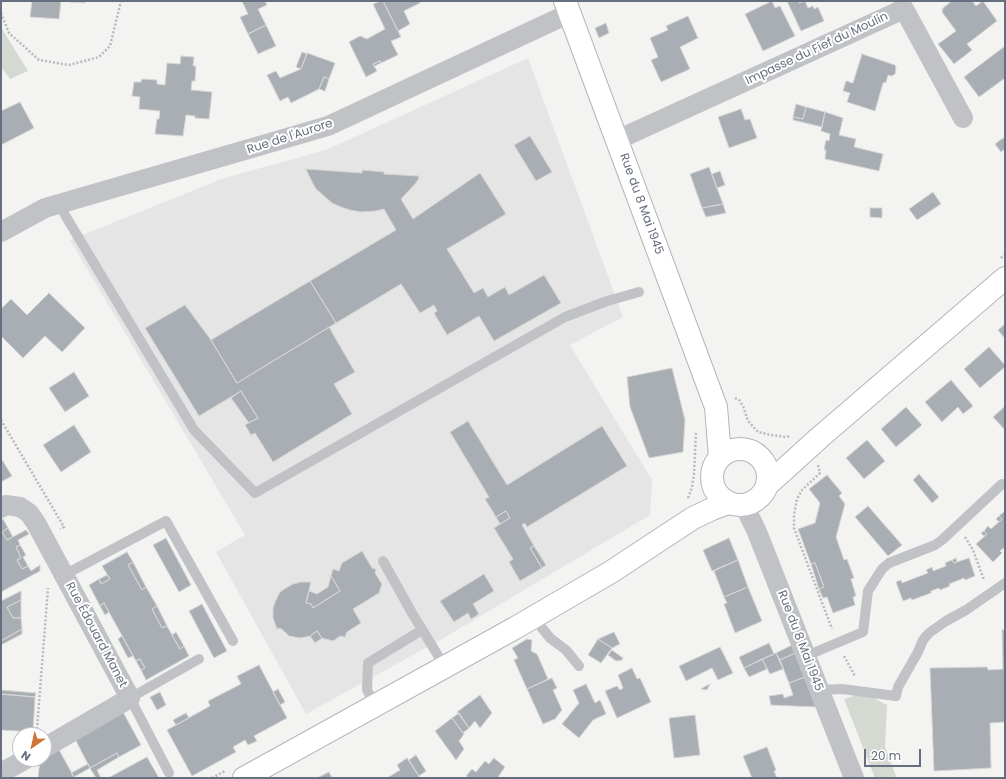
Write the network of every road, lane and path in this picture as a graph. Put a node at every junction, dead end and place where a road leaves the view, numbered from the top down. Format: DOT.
graph roads {
  1 [pos="121,1"];
  2 [pos="567,7"];
  3 [pos="1,13"];
  4 [pos="963,118"];
  5 [pos="617,140"];
  6 [pos="59,205"];
  7 [pos="1,232"];
  8 [pos="1005,254"];
  9 [pos="1001,270"];
  10 [pos="639,292"];
  11 [pos="714,403"];
  12 [pos="1,420"];
  13 [pos="696,428"];
  14 [pos="791,436"];
  15 [pos="813,444"];
  16 [pos="752,452"];
  17 [pos="720,457"];
  18 [pos="820,473"];
  19 [pos="1002,484"];
  20 [pos="713,485"];
  21 [pos="767,485"];
  22 [pos="736,504"];
  23 [pos="1,508"];
  24 [pos="689,511"];
  25 [pos="956,528"];
  26 [pos="45,539"];
  27 [pos="54,557"];
  28 [pos="383,561"];
  29 [pos="64,575"];
  30 [pos="1005,583"];
  31 [pos="990,593"];
  32 [pos="533,617"];
  33 [pos="422,630"];
  34 [pos="232,641"];
  35 [pos="838,643"];
  36 [pos="806,656"];
  37 [pos="199,659"];
  38 [pos="579,666"];
  39 [pos="445,667"];
  40 [pos="820,690"];
  41 [pos="862,691"];
  42 [pos="130,698"];
  43 [pos="375,705"];
  44 [pos="38,727"];
  45 [pos="52,743"];
  46 [pos="12,767"];
  47 [pos="1,773"];
  48 [pos="168,773"];
  49 [pos="235,774"];
  50 [pos="212,778"];
  51 [pos="854,778"];
  1 -- 3 [label="path"];
  2 -- 5 [label="main road, Rue du 8 Mai 1945"];
  2 -- 6 [label="street, Rue de l'Aurore"];
  4 -- 5 [label="street, Impasse du Fief du Moulin"];
  5 -- 11 [label="main road, Rue du 8 Mai 1945"];
  6 -- 7 [label="street, Rue de l'Aurore"];
  6 -- 10 [label="lane"];
  8 -- 9 [label="path"];
  9 -- 15 [label="main road"];
  11 -- 14 [label="path"];
  11 -- 16 [label="main road, Rue du 8 Mai 1945"];
  11 -- 17 [label="main road, Rue du 8 Mai 1945"];
  12 -- 26 [label="path"];
  13 -- 24 [label="path"];
  15 -- 16 [label="main road"];
  15 -- 21 [label="main road"];
  16 -- 17 [label="main road"];
  16 -- 21 [label="main road"];
  17 -- 20 [label="main road"];
  18 -- 35 [label="path"];
  19 -- 25 [label="lane"];
  20 -- 22 [label="main road"];
  20 -- 24 [label="main road"];
  21 -- 22 [label="main road"];
  22 -- 24 [label="main road"];
  22 -- 36 [label="street, Rue du 8 Mai 1945"];
  23 -- 26 [label="street, Rue Édouard Manet"];
  24 -- 32 [label="main road"];
  25 -- 31 [label="path"];
  25 -- 35 [label="lane"];
  26 -- 27 [label="street, Rue Édouard Manet"];
  27 -- 29 [label="street, Rue Édouard Manet"];
  27 -- 44 [label="path"];
  28 -- 33 [label="lane"];
  29 -- 34 [label="lane"];
  29 -- 42 [label="street, Rue Édouard Manet"];
  30 -- 31 [label="lane"];
  31 -- 41 [label="lane"];
  32 -- 38 [label="lane"];
  32 -- 39 [label="main road"];
  33 -- 39 [label="lane"];
  33 -- 43 [label="lane"];
  35 -- 36 [label="lane"];
  35 -- 41 [label="path"];
  36 -- 40 [label="street, Rue du 8 Mai 1945"];
  37 -- 42 [label="lane"];
  39 -- 43 [label="main road"];
  40 -- 41 [label="lane"];
  40 -- 51 [label="street, Rue du 8 Mai 1945"];
  42 -- 45 [label="street, Rue Édouard Manet"];
  42 -- 48 [label="lane"];
  43 -- 49 [label="main road"];
  46 -- 47 [label="street"];
  49 -- 50 [label="path"];
}
